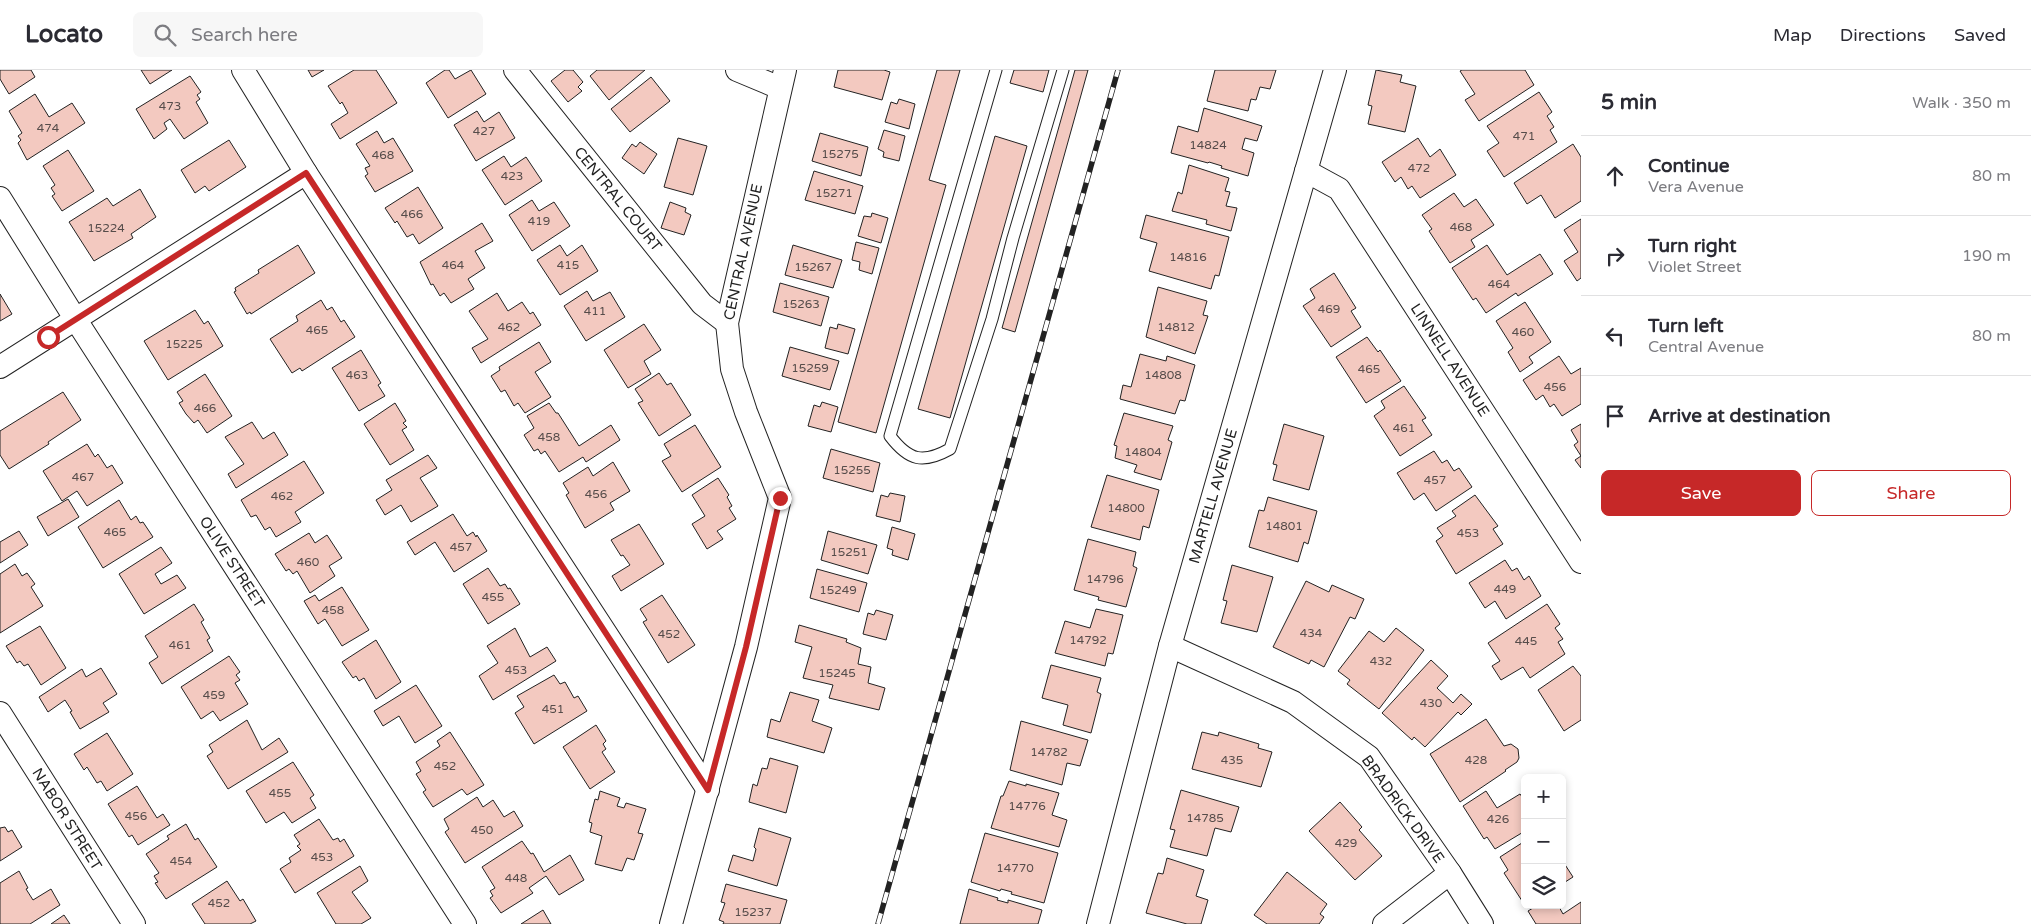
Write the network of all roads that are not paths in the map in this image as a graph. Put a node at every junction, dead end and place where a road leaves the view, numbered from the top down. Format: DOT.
graph roads {
  1 [pos="243,70"];
  2 [pos="515,70"];
  3 [pos="737,70"];
  4 [pos="996,70"];
  5 [pos="1062,70"];
  6 [pos="1335,70"];
  7 [pos="782,79"];
  8 [pos="1306,171"];
  9 [pos="306,173"];
  10 [pos="0,198"];
  11 [pos="76,320"];
  12 [pos="727,323"];
  13 [pos="0,367"];
  14 [pos="1581,562"];
  15 [pos="1170,646"];
  16 [pos="0,713"];
  17 [pos="708,790"];
  18 [pos="1450,873"];
  19 [pos="134,924"];
  20 [pos="465,924"];
  21 [pos="671,924"];
  22 [pos="1098,924"];
  23 [pos="1384,924"];
  24 [pos="1482,924"];
  1 -- 9 [label="street"];
  2 -- 12 [label="street, CENTRAL COURT"];
  3 -- 7 [label="street"];
  4 -- 5 [label="lane"];
  6 -- 8 [label="street, MARTELL AVENUE"];
  7 -- 12 [label="street, CENTRAL AVENUE"];
  8 -- 14 [label="street, LINNELL AVENUE"];
  8 -- 15 [label="street, MARTELL AVENUE"];
  9 -- 11 [label="street"];
  9 -- 17 [label="street"];
  10 -- 11 [label="street, OLIVE STREET"];
  11 -- 13 [label="street"];
  11 -- 20 [label="street, OLIVE STREET"];
  12 -- 17 [label="street, CENTRAL AVENUE"];
  15 -- 18 [label="street, BRADRICK DRIVE"];
  15 -- 22 [label="street, MARTELL AVENUE"];
  16 -- 19 [label="street, NABOR STREET"];
  17 -- 21 [label="street, CENTRAL AVENUE"];
  18 -- 23 [label="street"];
  18 -- 24 [label="street, BRADRICK DRIVE"];
}
